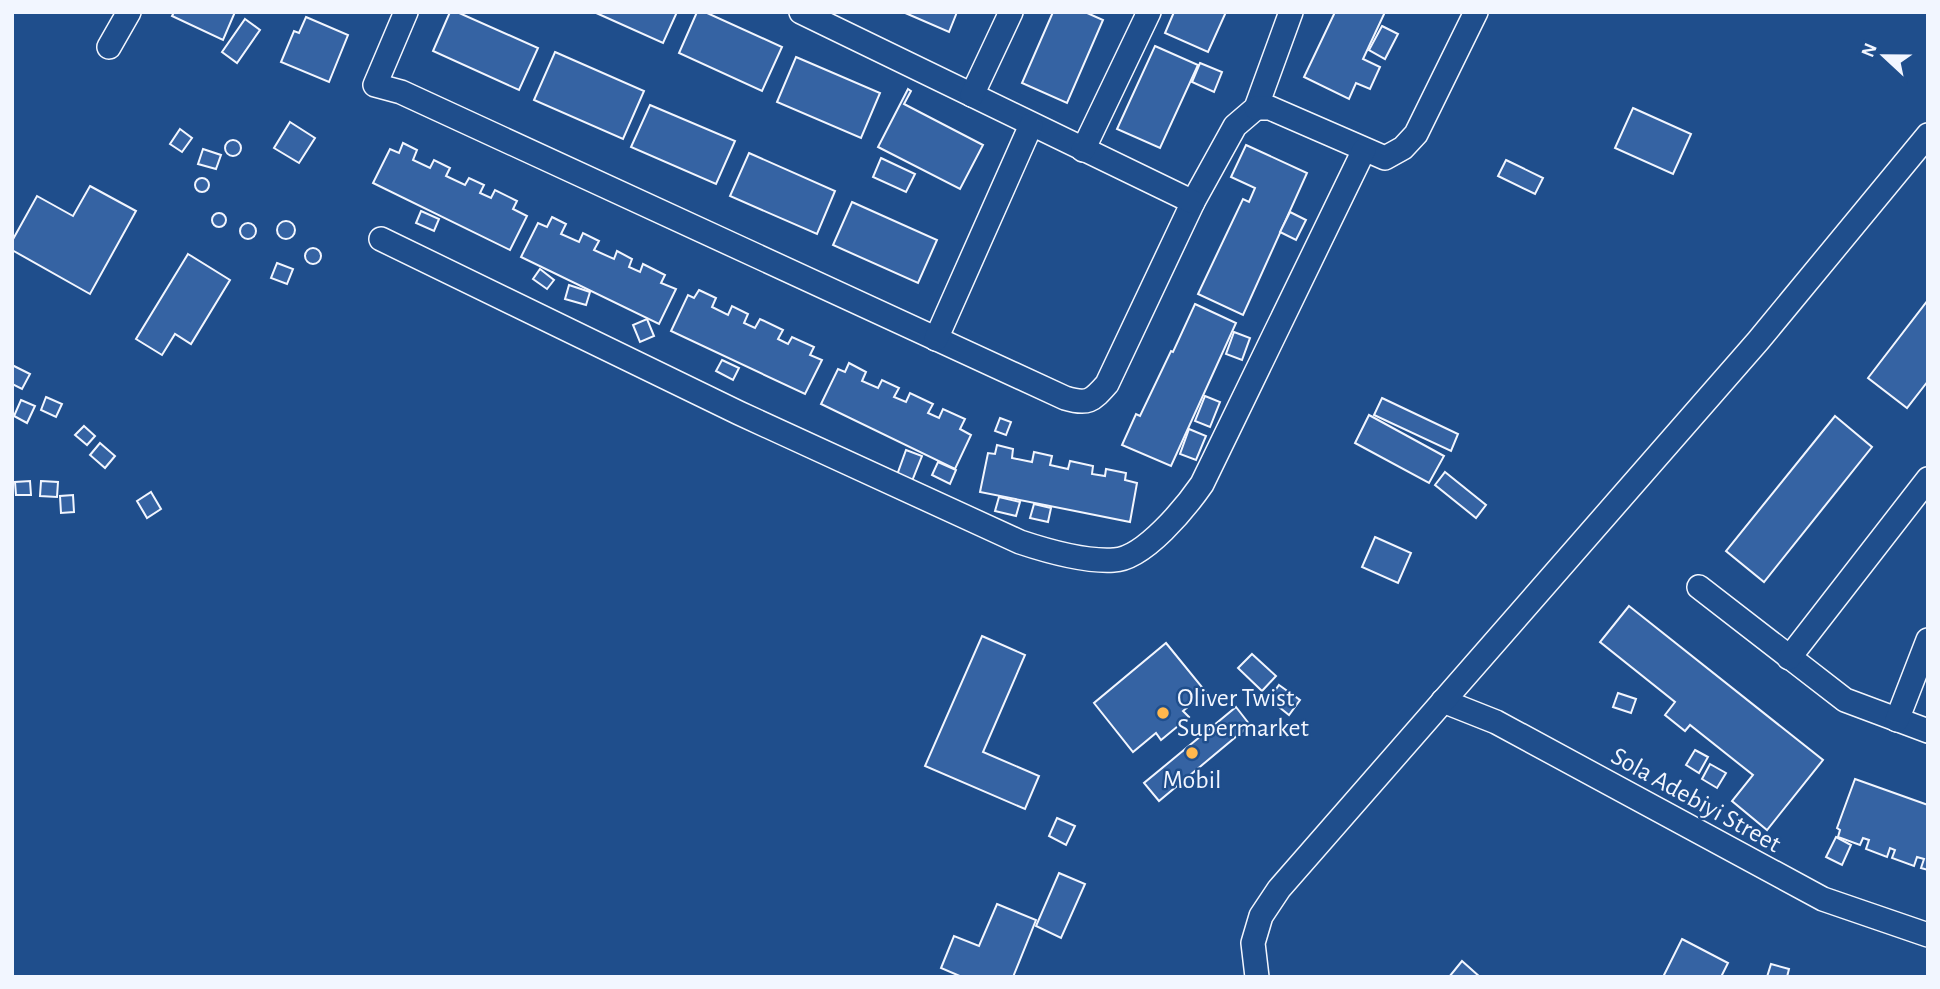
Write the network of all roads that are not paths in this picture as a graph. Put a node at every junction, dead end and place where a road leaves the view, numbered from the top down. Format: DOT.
graph roads {
  1 [pos="129,12"];
  2 [pos="406,12"];
  3 [pos="801,12"];
  4 [pos="1011,12"];
  5 [pos="1149,12"];
  6 [pos="1291,12"];
  7 [pos="1476,12"];
  8 [pos="108,47"];
  9 [pos="972,94"];
  10 [pos="1256,108"];
  11 [pos="1031,125"];
  12 [pos="1928,135"];
  13 [pos="1083,150"];
  14 [pos="1364,150"];
  15 [pos="1193,202"];
  16 [pos="381,239"];
  17 [pos="936,339"];
  18 [pos="1928,479"];
  19 [pos="1699,587"];
  20 [pos="1928,640"];
  21 [pos="1789,657"];
  22 [pos="1444,701"];
  23 [pos="1897,720"];
  24 [pos="1928,731"];
  25 [pos="1928,935"];
  26 [pos="1257,977"];
  1 -- 8 [label="street"];
  2 -- 17 [label="street"];
  3 -- 9 [label="street"];
  4 -- 9 [label="street"];
  5 -- 13 [label="street"];
  6 -- 10 [label="street"];
  7 -- 14 [label="street"];
  9 -- 11 [label="street"];
  10 -- 14 [label="street"];
  10 -- 15 [label="street"];
  11 -- 13 [label="street"];
  11 -- 17 [label="street"];
  12 -- 22 [label="street"];
  13 -- 15 [label="street"];
  14 -- 16 [label="street"];
  15 -- 17 [label="street"];
  18 -- 21 [label="street"];
  19 -- 21 [label="street"];
  20 -- 23 [label="street"];
  21 -- 23 [label="street"];
  22 -- 25 [label="street, Sola Adebiyi Street"];
  22 -- 26 [label="street"];
  23 -- 24 [label="street"];
}
